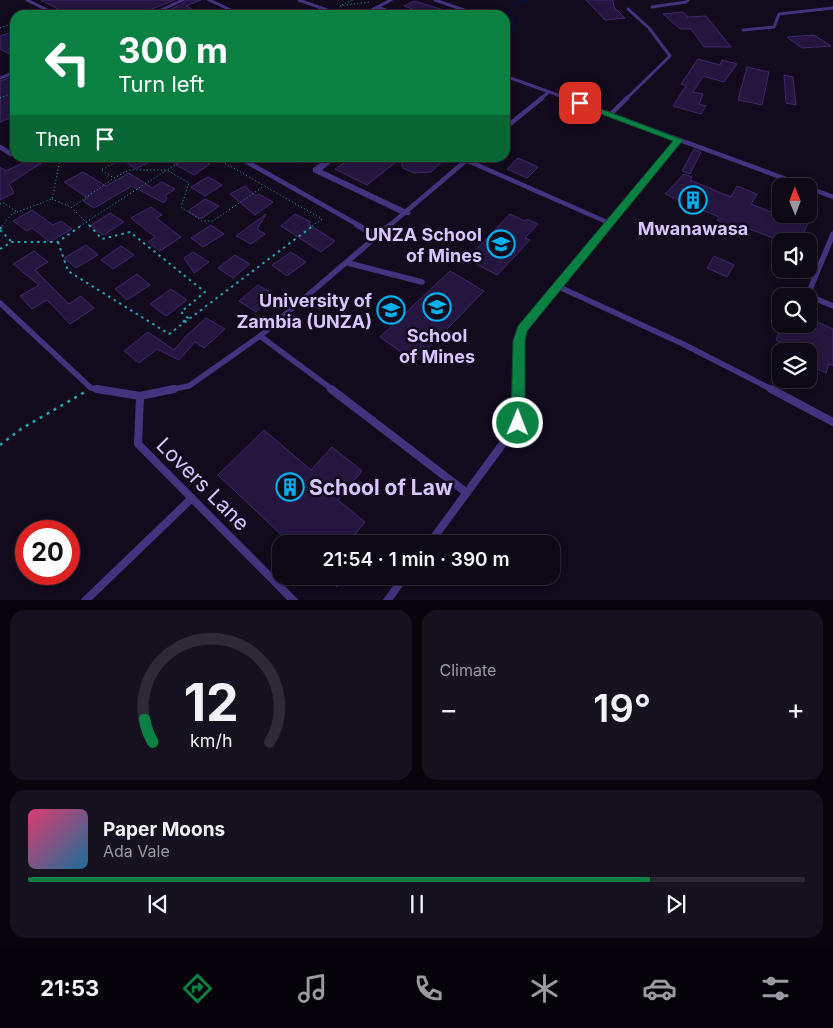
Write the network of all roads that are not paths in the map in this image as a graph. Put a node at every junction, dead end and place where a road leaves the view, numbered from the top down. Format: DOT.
graph roads {
  1 [pos="27,0"];
  2 [pos="181,0"];
  3 [pos="208,0"];
  4 [pos="299,0"];
  5 [pos="391,0"];
  6 [pos="436,0"];
  7 [pos="688,0"];
  8 [pos="175,4"];
  9 [pos="652,7"];
  10 [pos="377,8"];
  11 [pos="833,8"];
  12 [pos="628,9"];
  13 [pos="47,10"];
  14 [pos="158,10"];
  15 [pos="161,10"];
  16 [pos="233,10"];
  17 [pos="327,10"];
  18 [pos="373,10"];
  19 [pos="383,10"];
  20 [pos="464,10"];
  21 [pos="743,30"];
  22 [pos="510,78"];
  23 [pos="549,92"];
  24 [pos="610,114"];
  25 [pos="510,124"];
  26 [pos="678,140"];
  27 [pos="0,147"];
  28 [pos="10,154"];
  29 [pos="247,162"];
  30 [pos="327,162"];
  31 [pos="465,162"];
  32 [pos="475,162"];
  33 [pos="783,178"];
  34 [pos="818,191"];
  35 [pos="833,197"];
  36 [pos="406,213"];
  37 [pos="609,223"];
  38 [pos="833,234"];
  39 [pos="378,237"];
  40 [pos="348,263"];
  41 [pos="422,282"];
  42 [pos="557,286"];
  43 [pos="0,302"];
  44 [pos="833,306"];
  45 [pos="260,336"];
  46 [pos="140,396"];
  47 [pos="833,422"];
  48 [pos="467,493"];
  49 [pos="192,498"];
  50 [pos="436,535"];
  51 [pos="398,585"];
  52 [pos="85,600"];
  53 [pos="294,600"];
  54 [pos="387,600"];
  1 -- 13 [label="lane"];
  2 -- 8 [label="lane"];
  3 -- 16 [label="lane"];
  4 -- 17 [label="lane"];
  5 -- 10 [label="lane"];
  6 -- 20 [label="lane"];
  7 -- 9 [label="lane"];
  8 -- 14 [label="lane"];
  8 -- 15 [label="lane"];
  10 -- 18 [label="lane"];
  10 -- 19 [label="lane"];
  11 -- 21 [label="lane"];
  12 -- 24 [label="lane"];
  22 -- 23 [label="lane"];
  23 -- 24 [label="lane"];
  23 -- 25 [label="lane"];
  24 -- 26 [label="lane"];
  26 -- 33 [label="lane"];
  26 -- 37 [label="lane"];
  27 -- 28 [label="lane"];
  29 -- 39 [label="lane"];
  30 -- 36 [label="street"];
  31 -- 36 [label="lane"];
  32 -- 37 [label="lane"];
  34 -- 35 [label="lane"];
  36 -- 39 [label="lane"];
  37 -- 42 [label="lane"];
  38 -- 44 [label="lane"];
  39 -- 40 [label="lane"];
  40 -- 41 [label="lane"];
  40 -- 45 [label="lane"];
  42 -- 47 [label="lane"];
  42 -- 48 [label="lane"];
  43 -- 46 [label="lane"];
  45 -- 46 [label="lane"];
  45 -- 48 [label="lane"];
  46 -- 49 [label="lane, Lovers Lane"];
  48 -- 50 [label="lane"];
  49 -- 52 [label="lane"];
  49 -- 53 [label="lane, Lovers Lane"];
  51 -- 54 [label="lane"];
}
